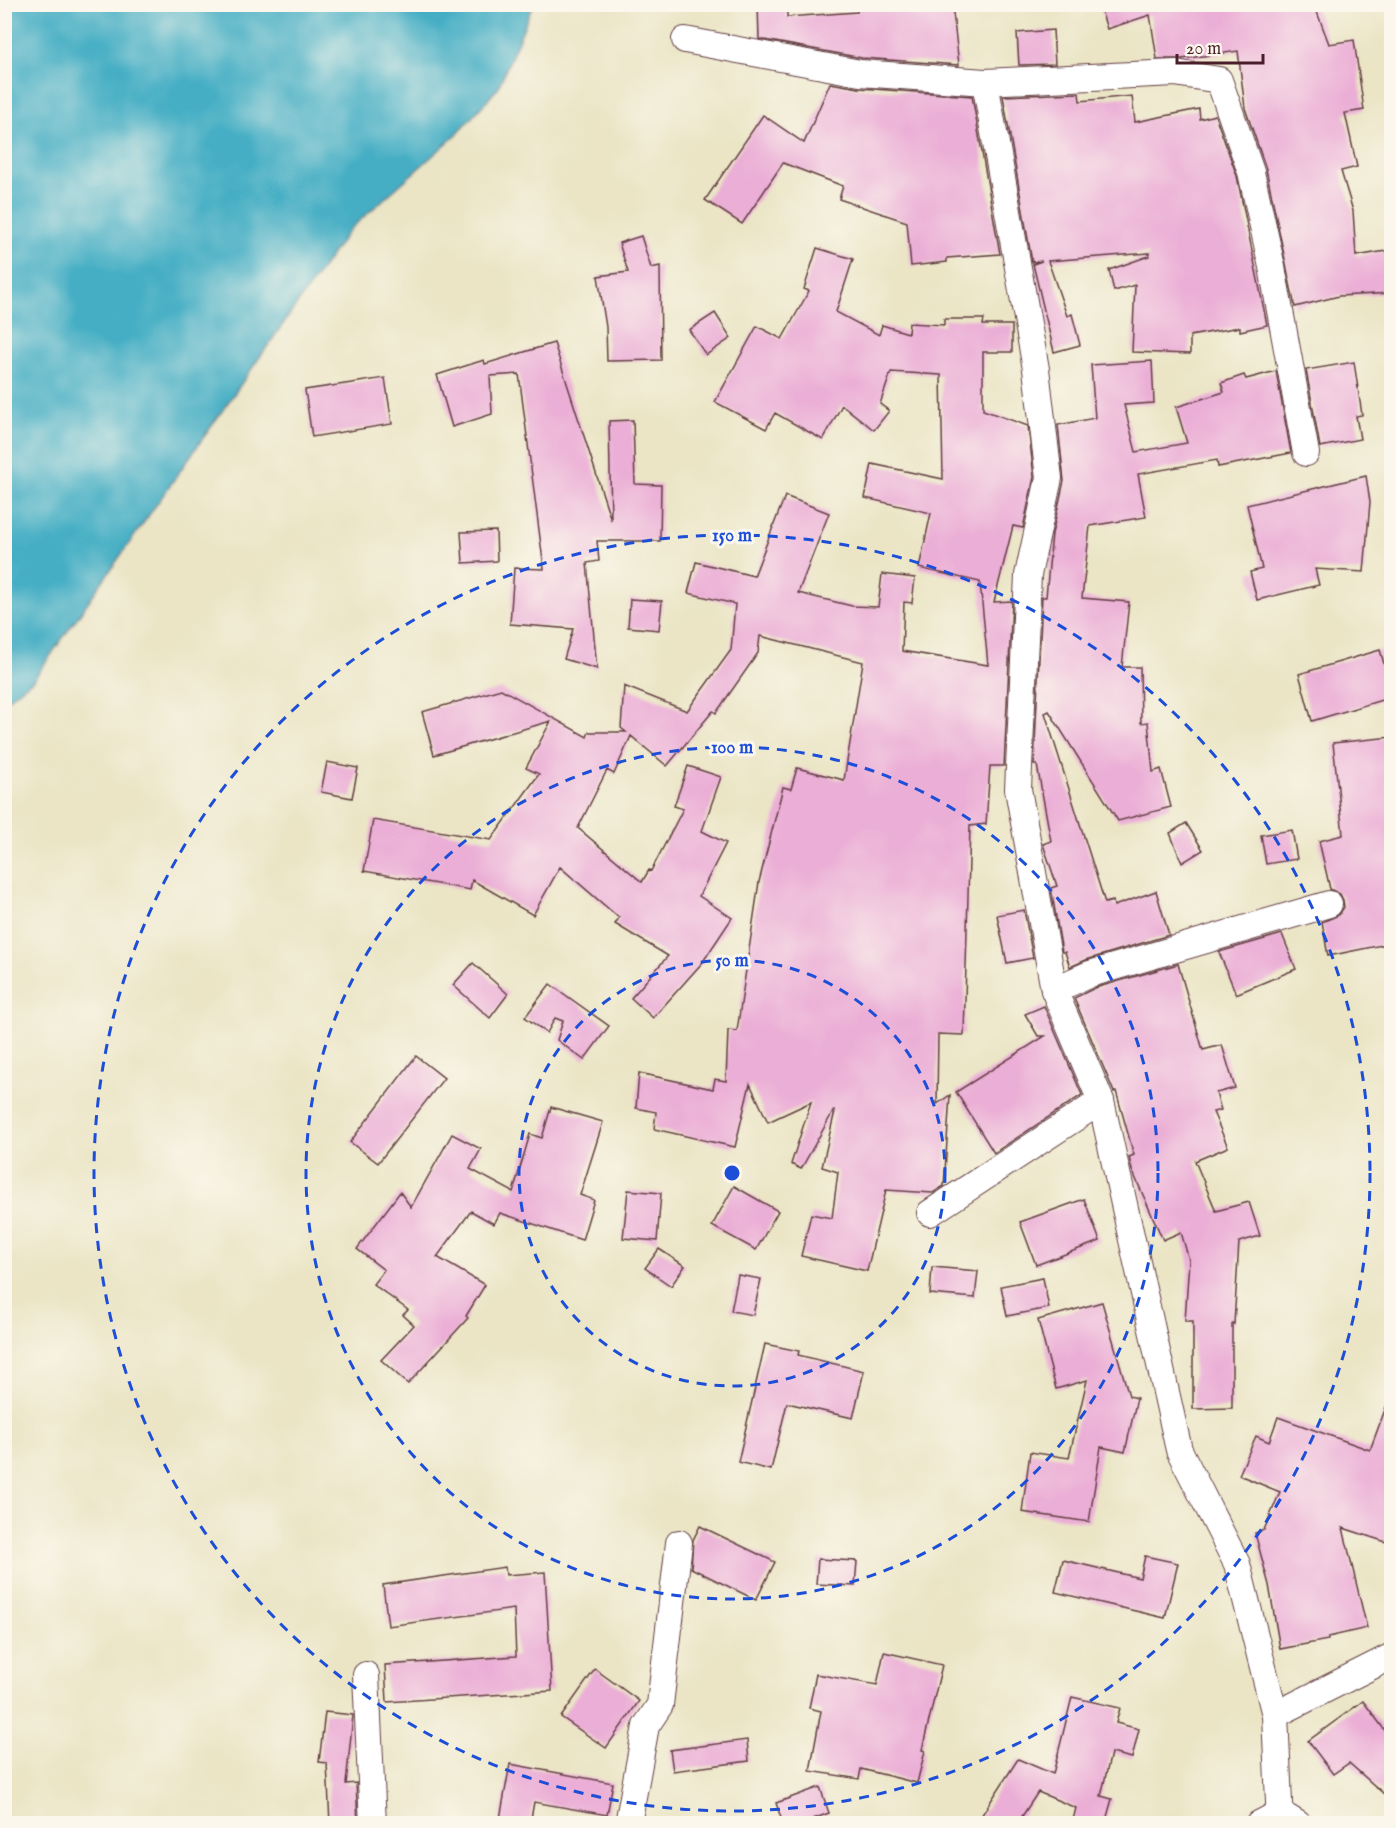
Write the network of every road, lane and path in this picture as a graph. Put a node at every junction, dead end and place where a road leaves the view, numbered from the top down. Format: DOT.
graph roads {
  1 [pos="685,39"];
  2 [pos="985,82"];
  3 [pos="1306,453"];
  4 [pos="1329,904"];
  5 [pos="1054,990"];
  6 [pos="1101,1101"];
  7 [pos="930,1213"];
  8 [pos="679,1544"];
  9 [pos="1392,1656"];
  10 [pos="366,1675"];
  11 [pos="1275,1715"];
  12 [pos="1279,1821"];
  13 [pos="373,1824"];
  14 [pos="628,1824"];
  1 -- 2 [label="street"];
  2 -- 3 [label="street"];
  2 -- 5 [label="street"];
  4 -- 5 [label="street"];
  5 -- 6 [label="street"];
  6 -- 7 [label="street"];
  6 -- 11 [label="street"];
  8 -- 14 [label="street"];
  9 -- 11 [label="street"];
  10 -- 13 [label="street"];
  11 -- 12 [label="street"];
}
